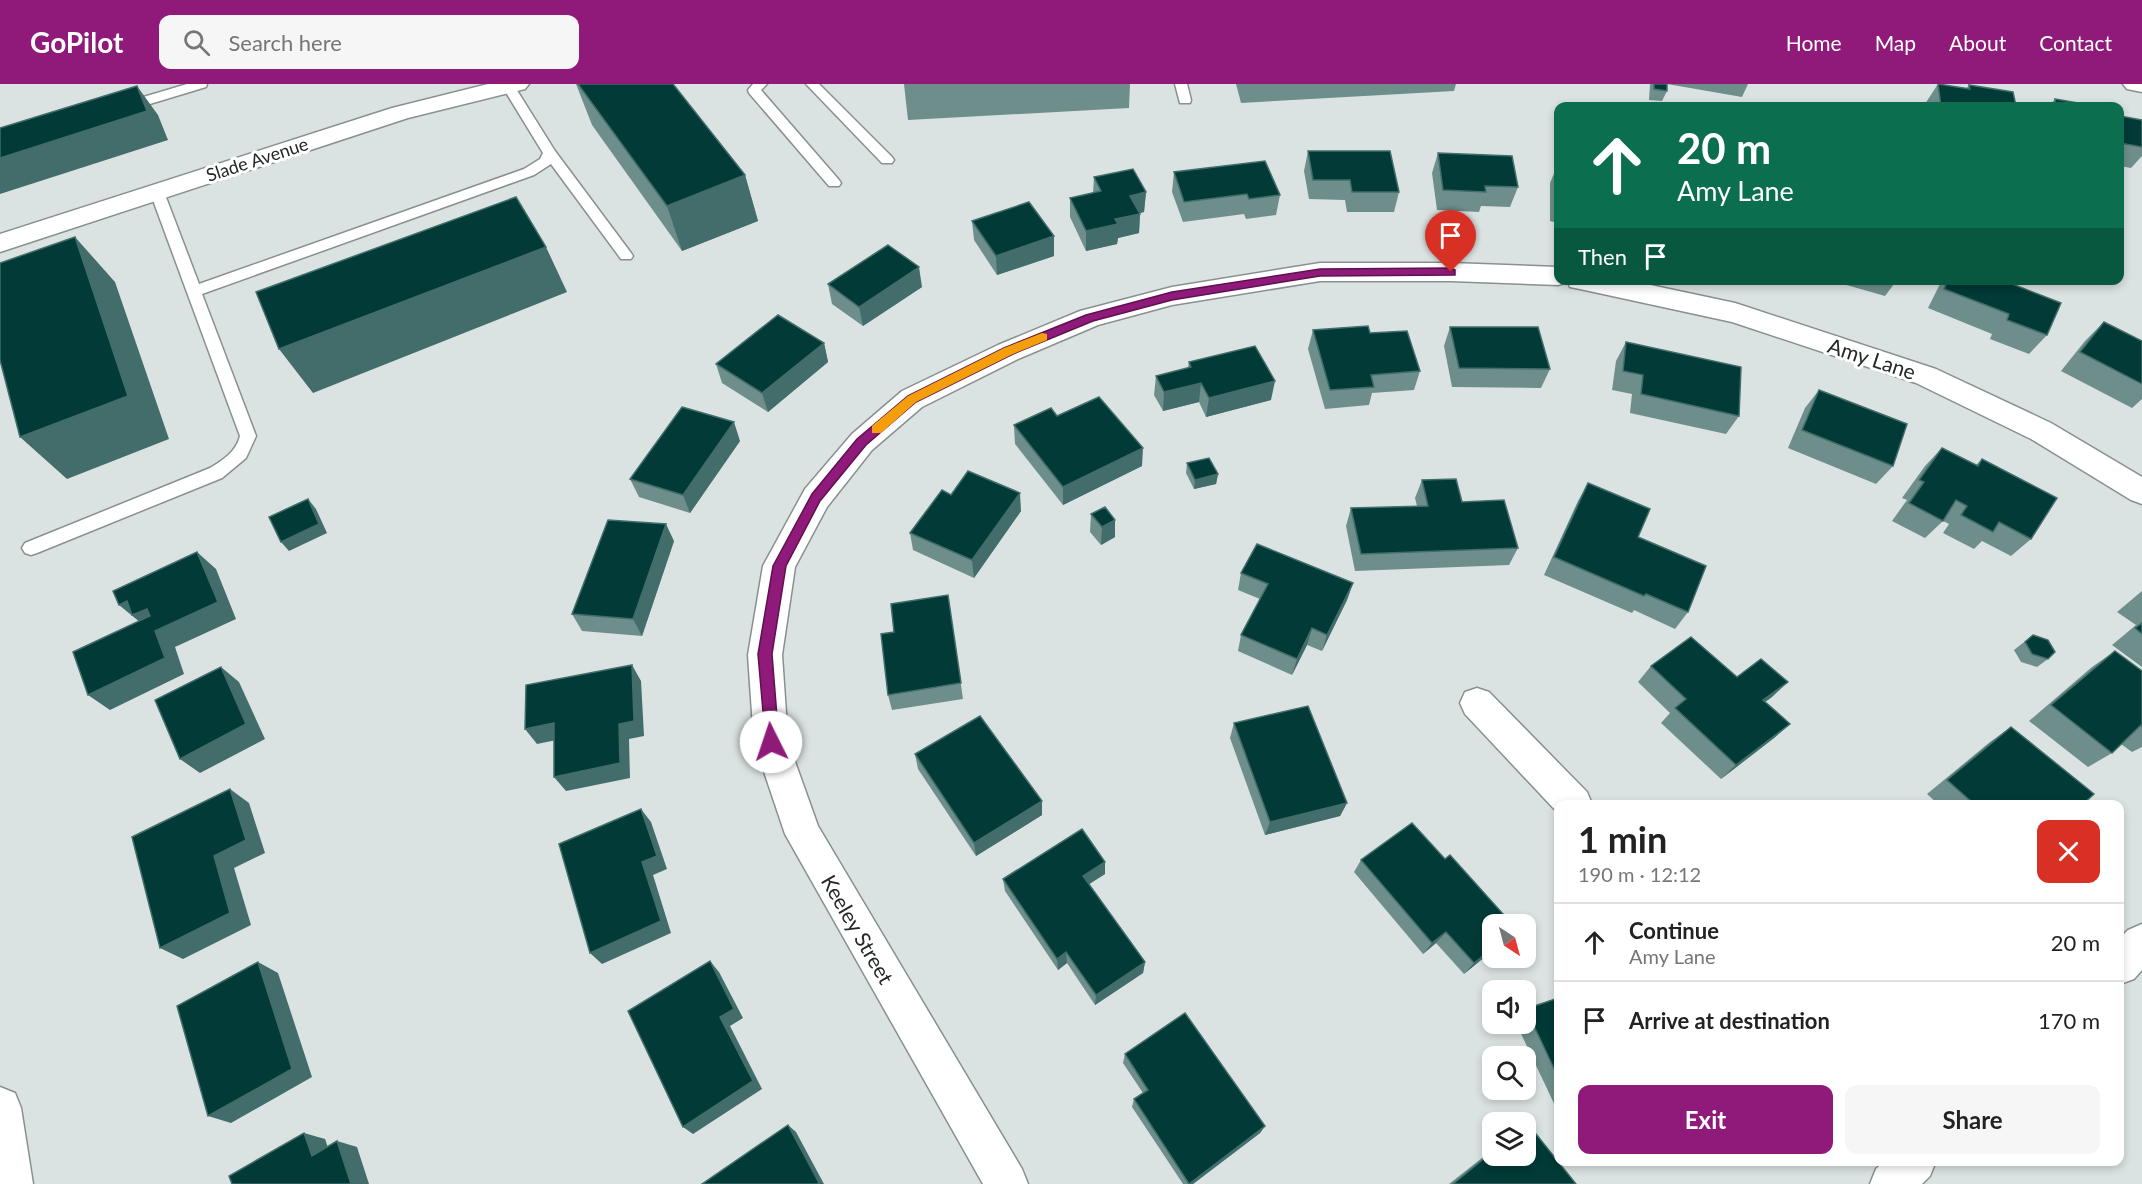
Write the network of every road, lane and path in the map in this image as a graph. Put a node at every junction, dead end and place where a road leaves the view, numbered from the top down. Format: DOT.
graph roads {
  1 [pos="201,84"];
  2 [pos="761,84"];
  3 [pos="812,84"];
  4 [pos="1181,84"];
  5 [pos="2135,84"];
  6 [pos="512,85"];
  7 [pos="2142,85"];
  8 [pos="1185,100"];
  9 [pos="111,111"];
  10 [pos="550,153"];
  11 [pos="887,160"];
  12 [pos="834,183"];
  13 [pos="157,192"];
  14 [pos="0,243"];
  15 [pos="626,256"];
  16 [pos="1554,276"];
  17 [pos="1603,285"];
  18 [pos="195,291"];
  19 [pos="2142,492"];
  20 [pos="31,548"];
  21 [pos="1477,702"];
  22 [pos="1570,800"];
  23 [pos="2142,943"];
  24 [pos="2124,961"];
  25 [pos="0,1108"];
  26 [pos="1910,1166"];
  27 [pos="12,1184"];
  28 [pos="1006,1184"];
  29 [pos="1891,1184"];
  1 -- 9 [label="lane"];
  2 -- 12 [label="lane"];
  3 -- 11 [label="lane"];
  4 -- 8 [label="lane"];
  5 -- 7 [label="street"];
  6 -- 10 [label="lane"];
  6 -- 13 [label="street, Slade Avenue"];
  10 -- 15 [label="lane"];
  10 -- 18 [label="lane"];
  13 -- 14 [label="street, Slade Avenue"];
  13 -- 18 [label="lane"];
  16 -- 28 [label="street, Keeley Street"];
  17 -- 19 [label="street, Amy Lane"];
  18 -- 20 [label="lane"];
  21 -- 22 [label="street"];
  23 -- 24 [label="street"];
  25 -- 27 [label="street"];
  26 -- 29 [label="street"];
}
